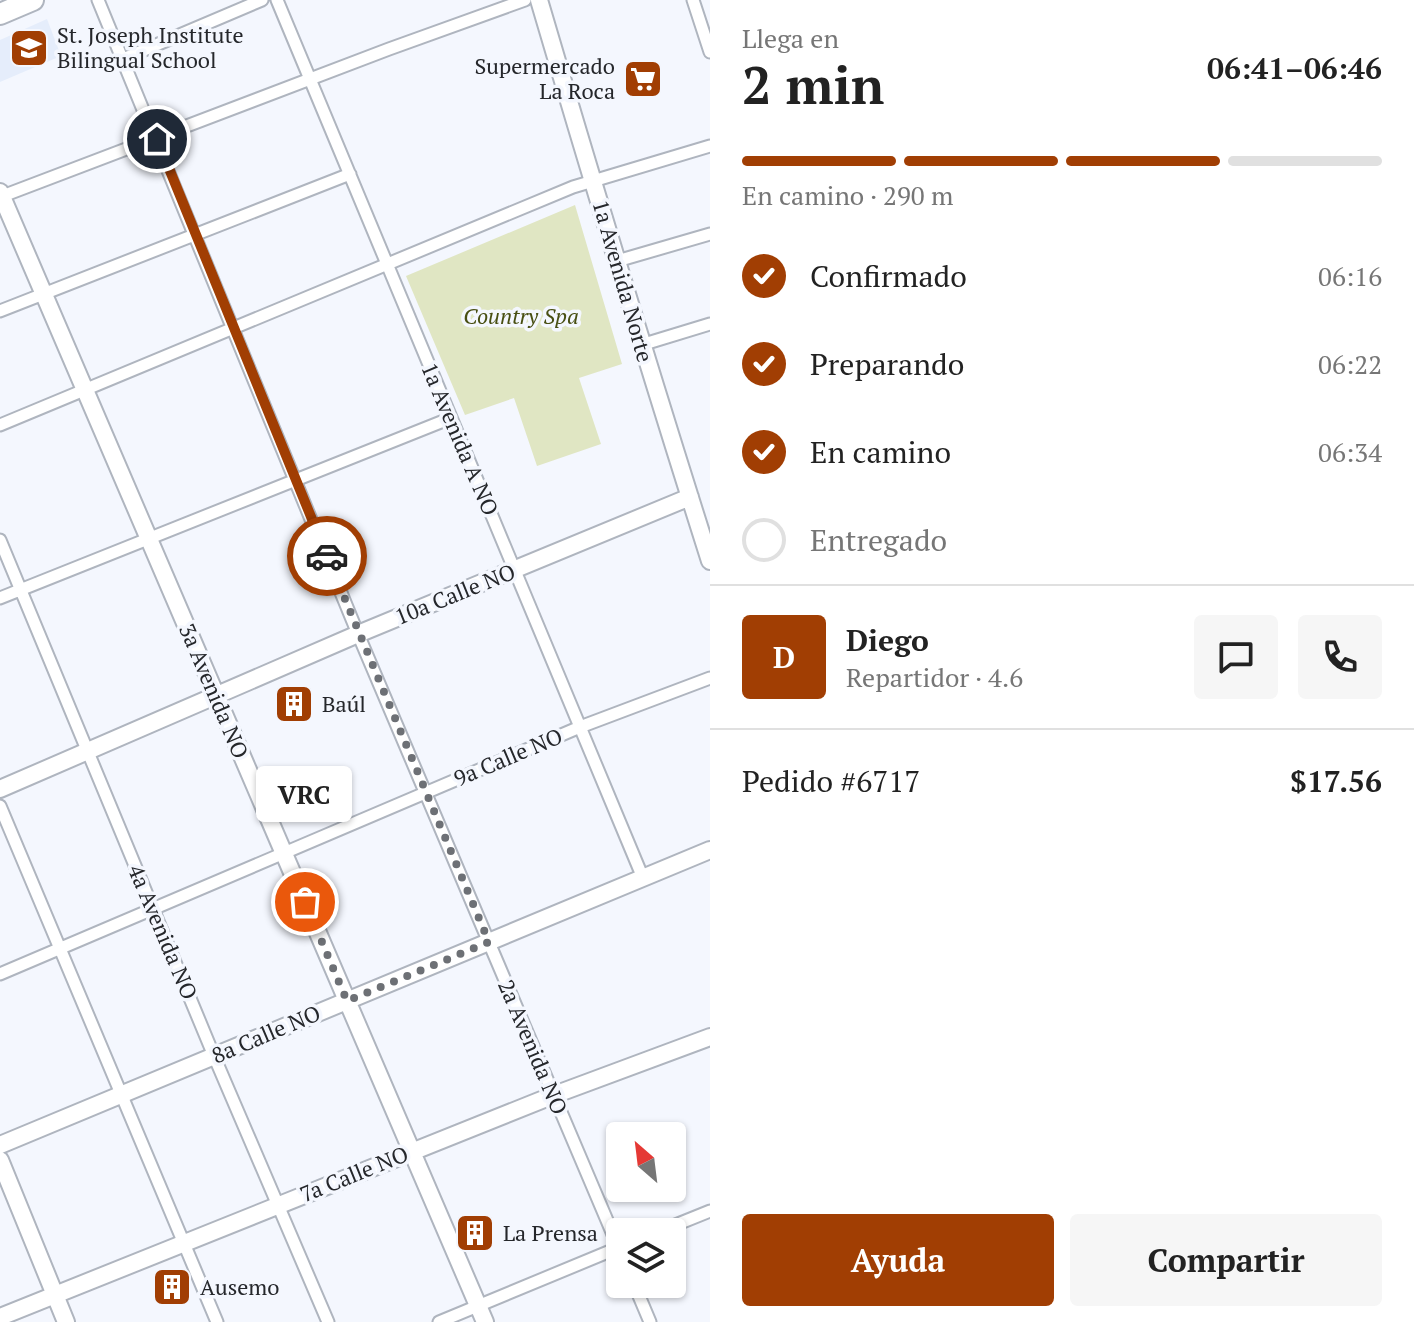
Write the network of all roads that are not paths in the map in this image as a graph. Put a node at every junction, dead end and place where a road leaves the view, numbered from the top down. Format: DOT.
graph roads {
  1 [pos="33,0"];
  2 [pos="98,0"];
  3 [pos="262,0"];
  4 [pos="277,0"];
  5 [pos="525,0"];
  6 [pos="539,0"];
  7 [pos="693,0"];
  8 [pos="0,14"];
  9 [pos="710,52"];
  10 [pos="123,59"];
  11 [pos="310,79"];
  12 [pos="157,139"];
  13 [pos="710,146"];
  14 [pos="350,174"];
  15 [pos="595,180"];
  16 [pos="1,195"];
  17 [pos="195,234"];
  18 [pos="710,234"];
  19 [pos="617,261"];
  20 [pos="388,266"];
  21 [pos="44,294"];
  22 [pos="0,311"];
  23 [pos="709,327"];
  24 [pos="234,329"];
  25 [pos="641,345"];
  26 [pos="85,390"];
  27 [pos="451,418"];
  28 [pos="0,425"];
  29 [pos="296,480"];
  30 [pos="690,497"];
  31 [pos="149,538"];
  32 [pos="0,540"];
  33 [pos="710,561"];
  34 [pos="515,570"];
  35 [pos="21,590"];
  36 [pos="0,598"];
  37 [pos="358,634"];
  38 [pos="710,678"];
  39 [pos="216,695"];
  40 [pos="580,727"];
  41 [pos="86,750"];
  42 [pos="0,789"];
  43 [pos="426,793"];
  44 [pos="0,806"];
  45 [pos="710,850"];
  46 [pos="284,853"];
  47 [pos="643,878"];
  48 [pos="154,909"];
  49 [pos="489,942"];
  50 [pos="62,948"];
  51 [pos="0,974"];
  52 [pos="347,1001"];
  53 [pos="710,1037"];
  54 [pos="214,1056"];
  55 [pos="120,1095"];
  56 [pos="554,1095"];
  57 [pos="0,1145"];
  58 [pos="412,1151"];
  59 [pos="0,1160"];
  60 [pos="280,1204"];
  61 [pos="710,1211"];
  62 [pos="607,1218"];
  63 [pos="686,1221"];
  64 [pos="183,1243"];
  65 [pos="606,1256"];
  66 [pos="54,1294"];
  67 [pos="640,1298"];
  68 [pos="482,1314"];
  69 [pos="0,1317"];
  70 [pos="66,1322"];
  71 [pos="217,1322"];
  72 [pos="328,1322"];
  73 [pos="439,1322"];
  74 [pos="650,1322"];
  1 -- 8 [label="highway"];
  2 -- 10 [label="street, 2a Avenida NO"];
  3 -- 10 [label="street"];
  4 -- 11 [label="street, 1a Avenida A NO"];
  5 -- 11 [label="street"];
  6 -- 15 [label="street, 1a Avenida Norte"];
  7 -- 9 [label="street"];
  10 -- 12 [label="street, 2a Avenida NO"];
  11 -- 12 [label="street"];
  11 -- 14 [label="street, 1a Avenida A NO"];
  12 -- 16 [label="street"];
  12 -- 17 [label="street, 2a Avenida NO"];
  13 -- 15 [label="street"];
  14 -- 17 [label="street"];
  14 -- 20 [label="street, 1a Avenida A NO"];
  15 -- 19 [label="street, 1a Avenida Norte"];
  15 -- 20 [label="street"];
  16 -- 21 [label="street, 3a Avenida NO"];
  17 -- 21 [label="street"];
  17 -- 24 [label="street, 2a Avenida NO"];
  18 -- 19 [label="street"];
  19 -- 25 [label="street, 1a Avenida Norte"];
  20 -- 24 [label="street"];
  20 -- 27 [label="street, 1a Avenida A NO"];
  21 -- 22 [label="street"];
  21 -- 26 [label="street, 3a Avenida NO"];
  23 -- 25 [label="street"];
  24 -- 26 [label="street"];
  24 -- 29 [label="street, 2a Avenida NO"];
  25 -- 30 [label="street, 1a Avenida Norte"];
  26 -- 28 [label="street"];
  26 -- 31 [label="street, 3a Avenida NO"];
  27 -- 29 [label="street"];
  27 -- 34 [label="street, 1a Avenida A NO"];
  29 -- 31 [label="street"];
  29 -- 37 [label="street, 2a Avenida NO"];
  30 -- 33 [label="street, 1a Avenida Norte"];
  30 -- 34 [label="street, 10a Calle NO"];
  31 -- 35 [label="street"];
  31 -- 39 [label="street, 3a Avenida NO"];
  32 -- 35 [label="street, 4a Avenida NO"];
  34 -- 37 [label="street, 10a Calle NO"];
  34 -- 40 [label="street, 1a Avenida A NO"];
  35 -- 36 [label="street"];
  35 -- 41 [label="street, 4a Avenida NO"];
  37 -- 39 [label="street, 10a Calle NO"];
  37 -- 43 [label="street, 2a Avenida NO"];
  38 -- 40 [label="street, 9a Calle NO"];
  39 -- 41 [label="street, 10a Calle NO"];
  39 -- 46 [label="street, 3a Avenida NO"];
  40 -- 43 [label="street, 9a Calle NO"];
  40 -- 47 [label="street, 1a Avenida A NO"];
  41 -- 42 [label="street, 10a Calle NO"];
  41 -- 48 [label="street, 4a Avenida NO"];
  43 -- 46 [label="street, 9a Calle NO"];
  43 -- 49 [label="street, 2a Avenida NO"];
  44 -- 50 [label="street"];
  45 -- 47 [label="street, 8a Calle NO"];
  46 -- 48 [label="street, 9a Calle NO"];
  46 -- 52 [label="street, 3a Avenida NO"];
  47 -- 49 [label="street, 8a Calle NO"];
  48 -- 50 [label="street, 9a Calle NO"];
  48 -- 54 [label="street, 4a Avenida NO"];
  49 -- 52 [label="street, 8a Calle NO"];
  49 -- 56 [label="street, 2a Avenida NO"];
  50 -- 51 [label="street, 9a Calle NO"];
  50 -- 55 [label="street"];
  52 -- 54 [label="street, 8a Calle NO"];
  52 -- 58 [label="street, 3a Avenida NO"];
  53 -- 56 [label="street, 7a Calle NO"];
  54 -- 55 [label="street, 8a Calle NO"];
  54 -- 60 [label="street, 4a Avenida NO"];
  55 -- 57 [label="street, 8a Calle NO"];
  55 -- 64 [label="street"];
  56 -- 58 [label="street, 7a Calle NO"];
  56 -- 62 [label="street, 2a Avenida NO"];
  58 -- 60 [label="street, 7a Calle NO"];
  58 -- 68 [label="street, 3a Avenida NO"];
  59 -- 66 [label="street"];
  60 -- 64 [label="street, 7a Calle NO"];
  60 -- 72 [label="street, 4a Avenida NO"];
  61 -- 63 [label="street"];
  64 -- 66 [label="street, 7a Calle NO"];
  64 -- 71 [label="street"];
  65 -- 68 [label="street"];
  66 -- 69 [label="street, 7a Calle NO"];
  66 -- 70 [label="street"];
  67 -- 74 [label="street"];
  68 -- 73 [label="street"];
}
